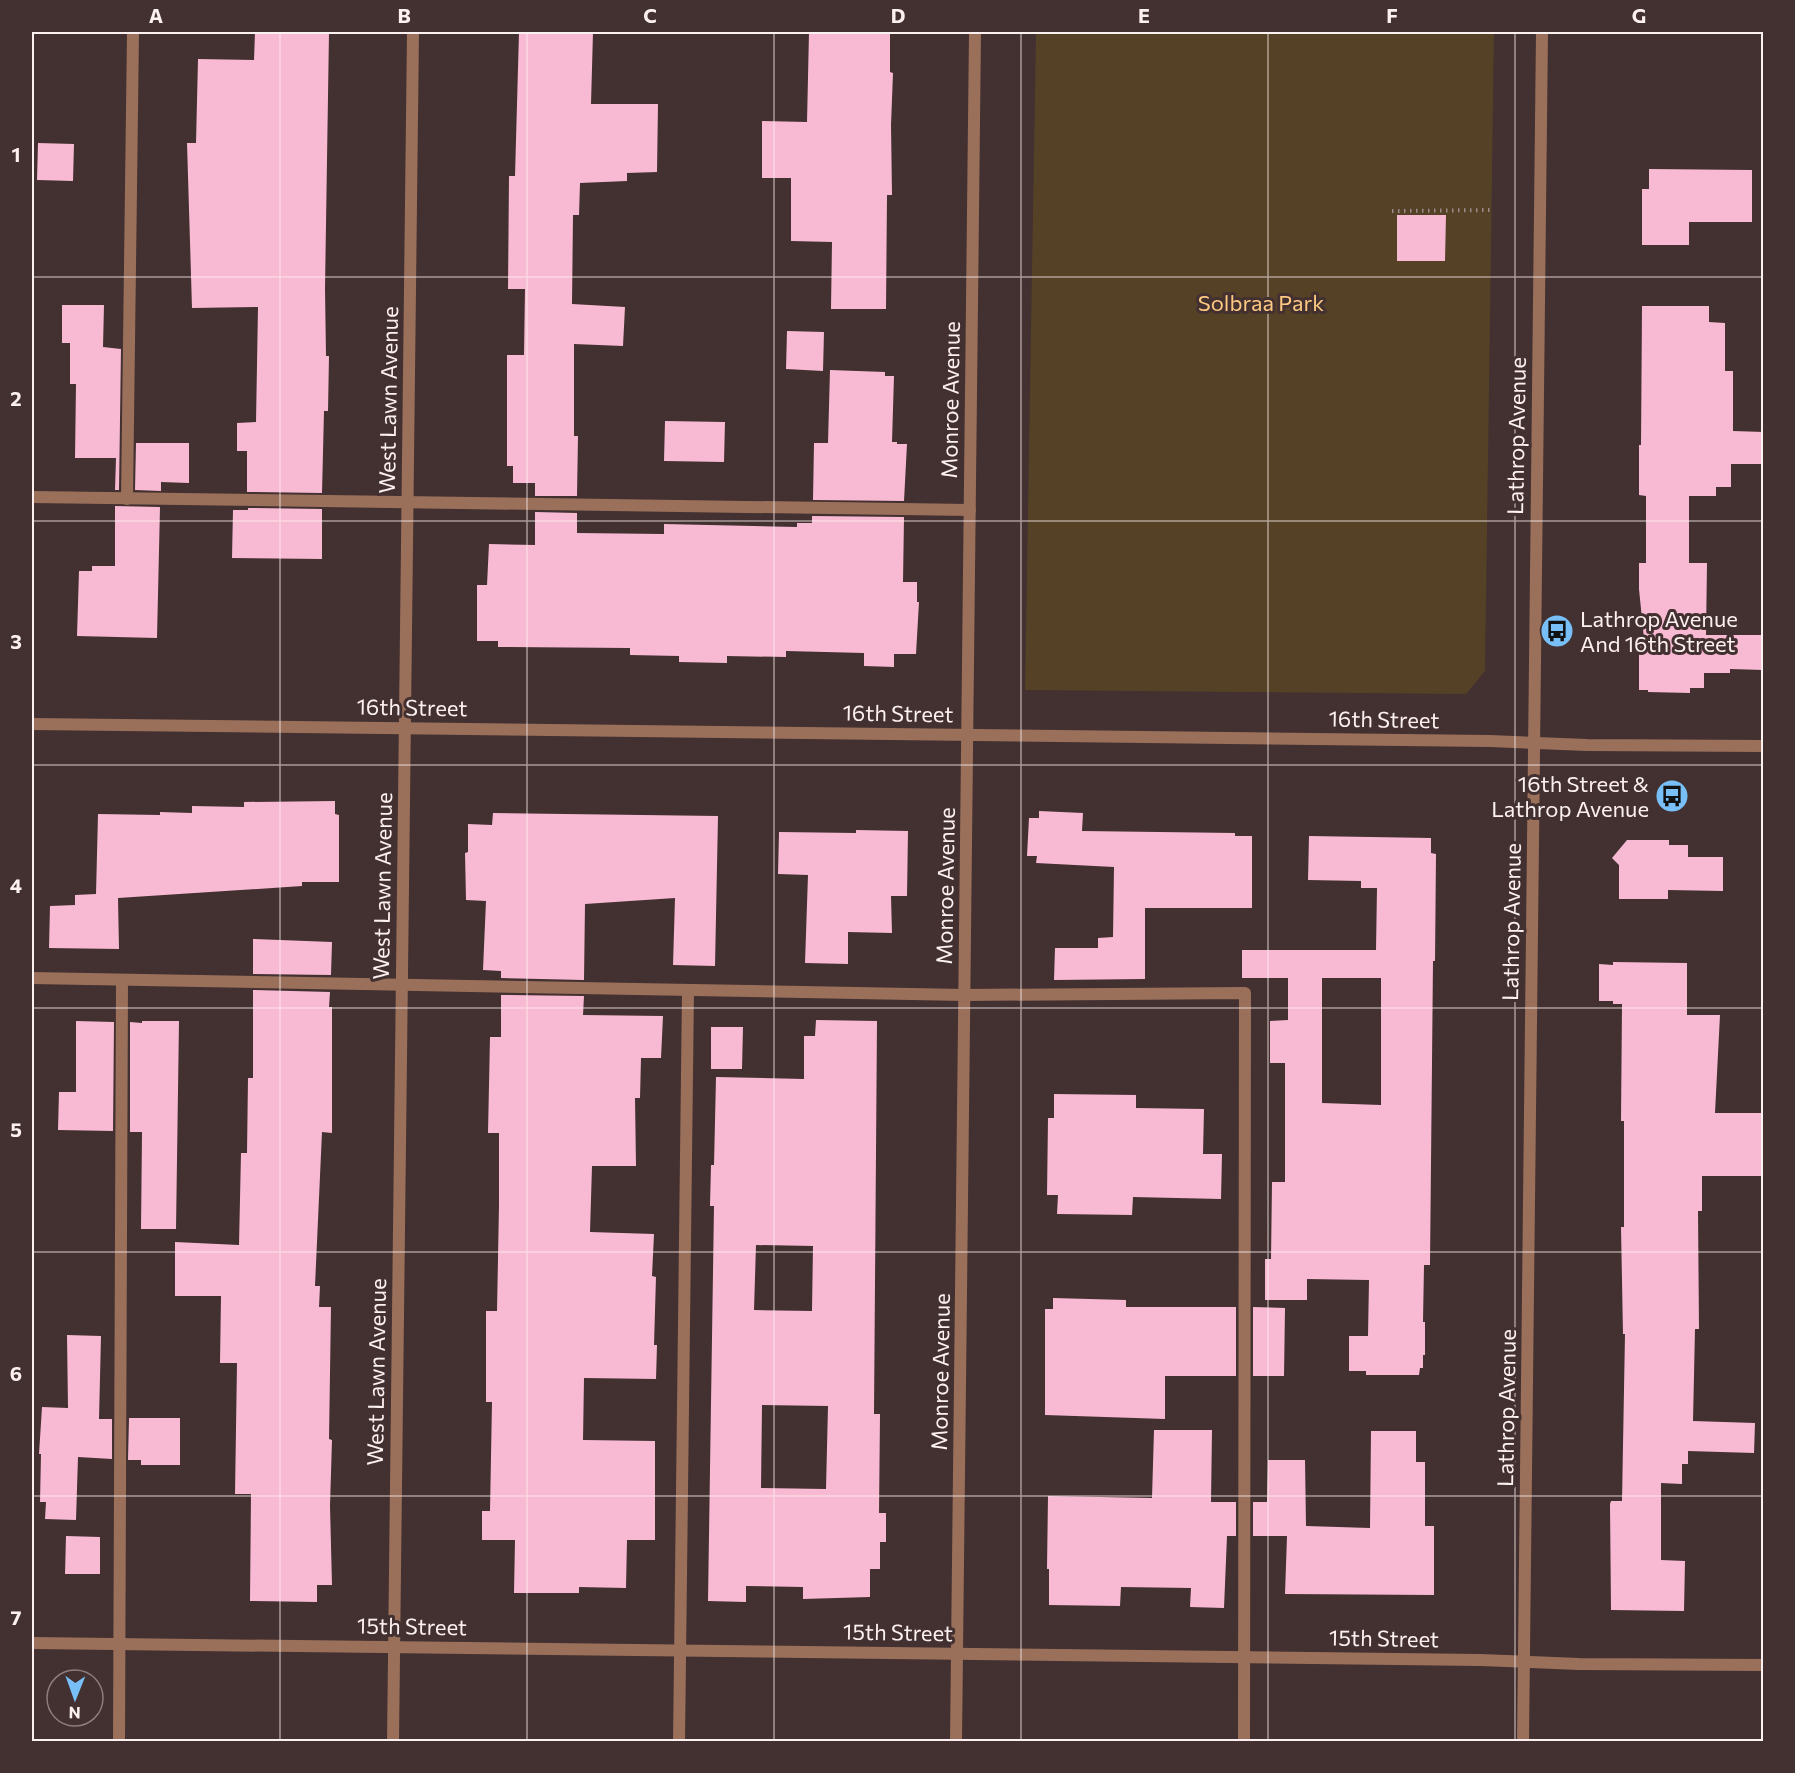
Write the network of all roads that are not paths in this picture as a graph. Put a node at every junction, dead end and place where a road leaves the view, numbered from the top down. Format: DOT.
graph roads {
  1 [pos="133,32"];
  2 [pos="413,32"];
  3 [pos="975,32"];
  4 [pos="1542,32"];
  5 [pos="32,497"];
  6 [pos="127,499"];
  7 [pos="407,504"];
  8 [pos="970,510"];
  9 [pos="32,724"];
  10 [pos="405,728"];
  11 [pos="967,735"];
  12 [pos="1534,742"];
  13 [pos="1764,746"];
  14 [pos="32,978"];
  15 [pos="122,980"];
  16 [pos="402,985"];
  17 [pos="688,990"];
  18 [pos="965,995"];
  19 [pos="32,1643"];
  20 [pos="119,1644"];
  21 [pos="394,1647"];
  22 [pos="679,1651"];
  23 [pos="957,1654"];
  24 [pos="1245,1657"];
  25 [pos="1524,1661"];
  26 [pos="1764,1665"];
  27 [pos="119,1742"];
  28 [pos="393,1742"];
  29 [pos="679,1742"];
  30 [pos="956,1742"];
  31 [pos="1244,1742"];
  32 [pos="1523,1742"];
  1 -- 6 [label="street"];
  2 -- 7 [label="street, West Lawn Avenue"];
  3 -- 8 [label="street, Monroe Avenue"];
  4 -- 12 [label="street, Lathrop Avenue"];
  5 -- 6 [label="street"];
  6 -- 7 [label="street"];
  7 -- 8 [label="street"];
  7 -- 10 [label="street, West Lawn Avenue"];
  8 -- 11 [label="street, Monroe Avenue"];
  9 -- 10 [label="street, 16th Street"];
  10 -- 11 [label="street, 16th Street"];
  10 -- 16 [label="street, West Lawn Avenue"];
  11 -- 12 [label="street, 16th Street"];
  11 -- 18 [label="street, Monroe Avenue"];
  12 -- 13 [label="street, 16th Street"];
  12 -- 25 [label="street, Lathrop Avenue"];
  14 -- 15 [label="street"];
  15 -- 16 [label="street"];
  15 -- 20 [label="street"];
  16 -- 17 [label="street"];
  16 -- 21 [label="street, West Lawn Avenue"];
  17 -- 18 [label="street"];
  17 -- 22 [label="street"];
  18 -- 23 [label="street, Monroe Avenue"];
  18 -- 24 [label="street"];
  19 -- 20 [label="street, 15th Street"];
  20 -- 21 [label="street, 15th Street"];
  20 -- 27 [label="street"];
  21 -- 22 [label="street, 15th Street"];
  21 -- 28 [label="street, West Lawn Avenue"];
  22 -- 23 [label="street, 15th Street"];
  22 -- 29 [label="street"];
  23 -- 24 [label="street, 15th Street"];
  23 -- 30 [label="street, Monroe Avenue"];
  24 -- 25 [label="street, 15th Street"];
  24 -- 31 [label="street"];
  25 -- 26 [label="street, 15th Street"];
  25 -- 32 [label="street, Lathrop Avenue"];
}
